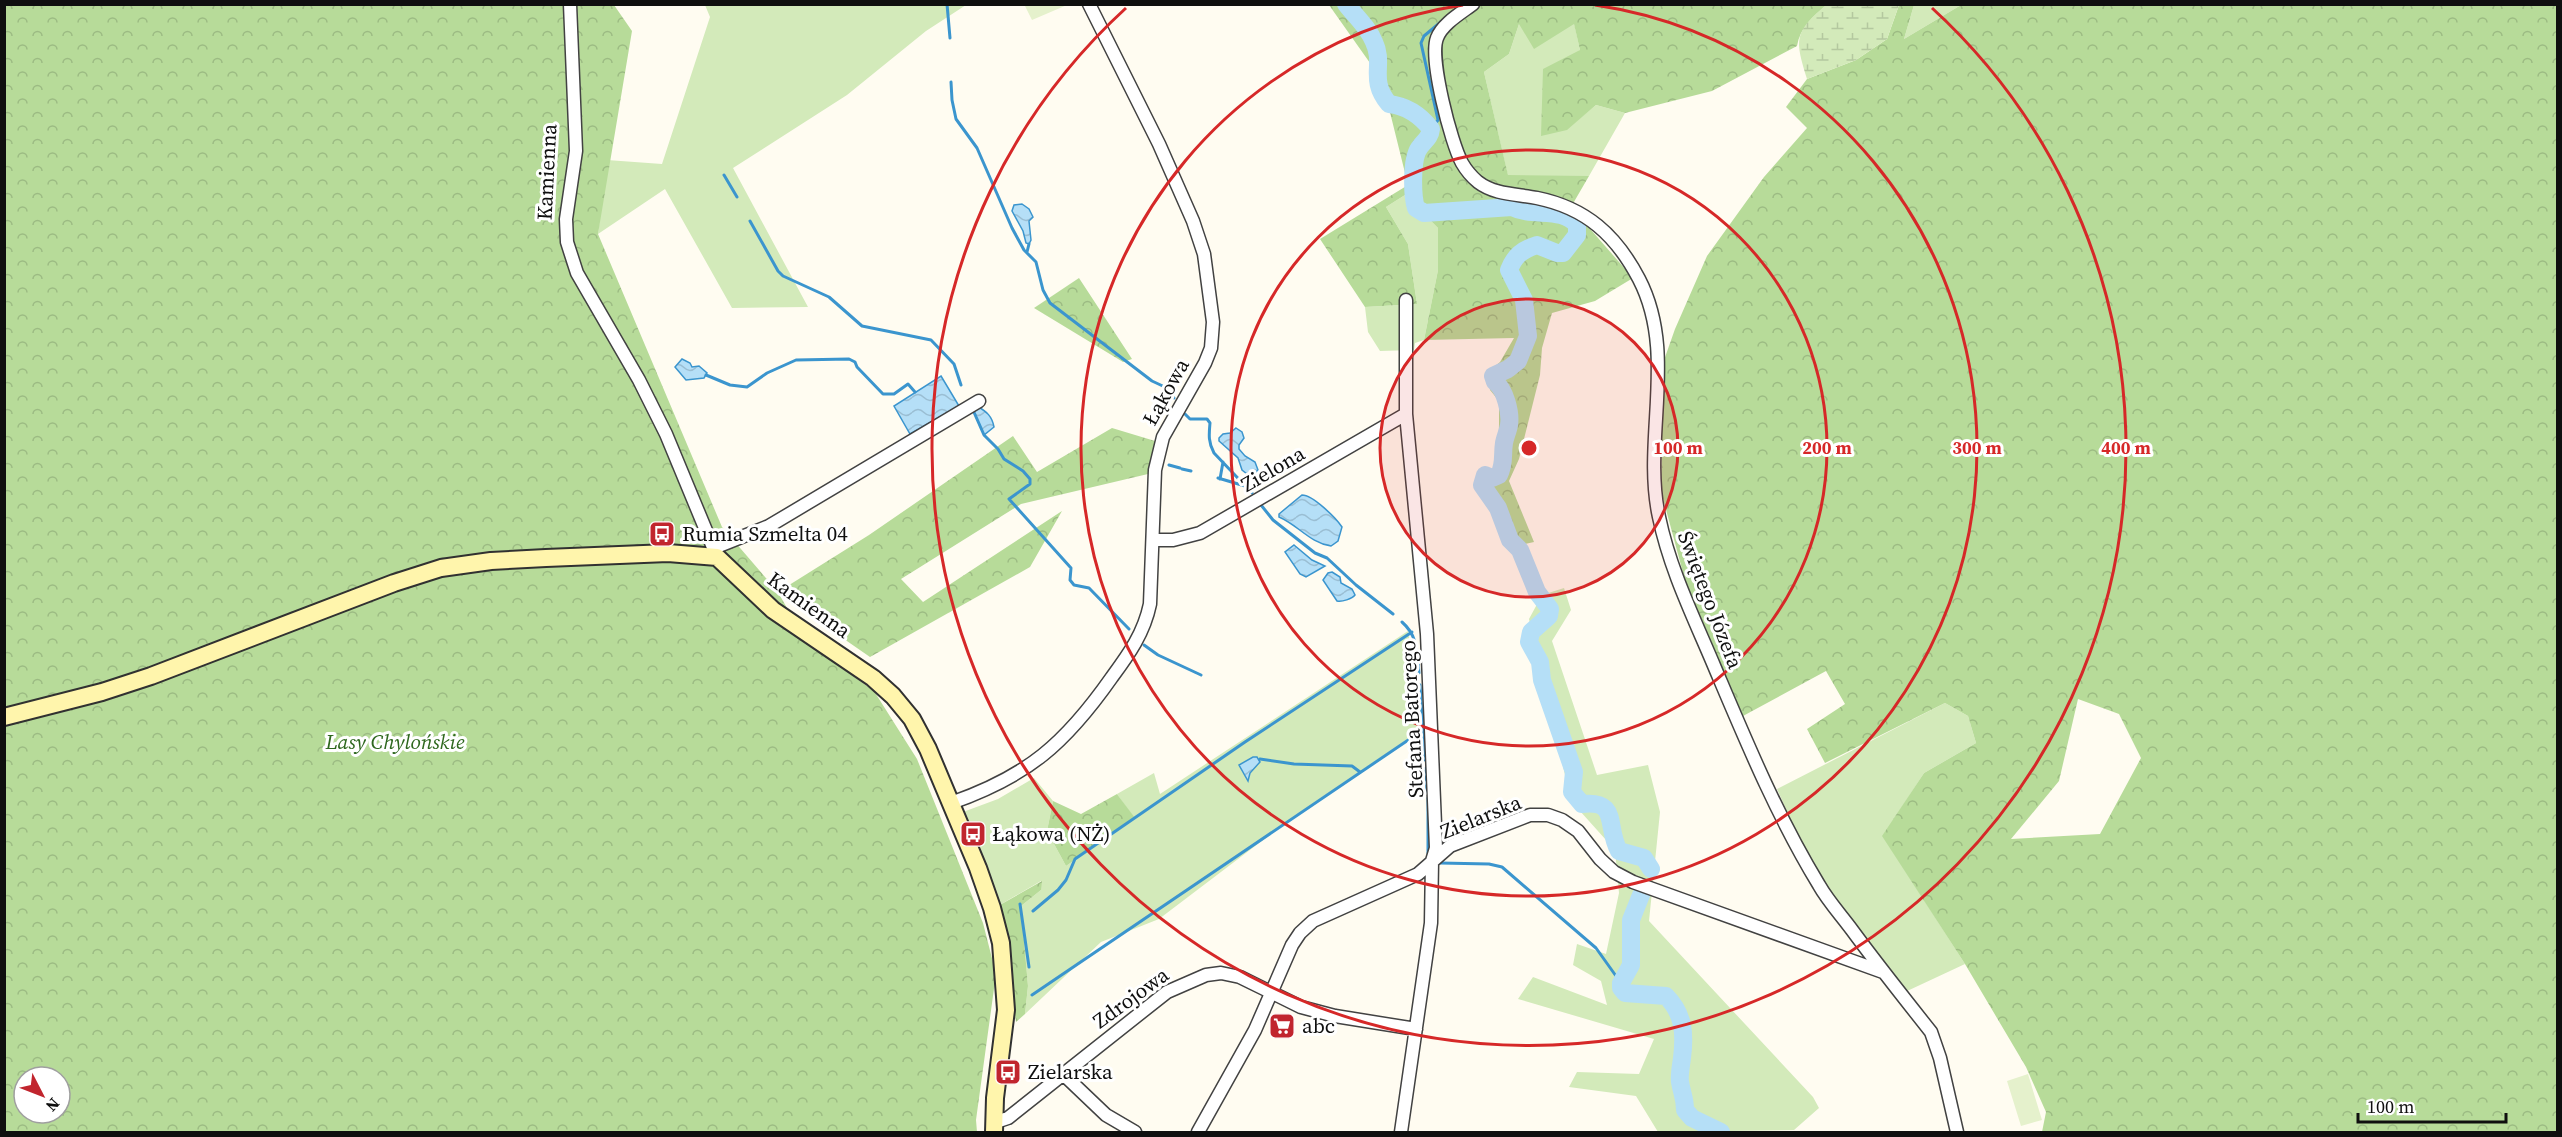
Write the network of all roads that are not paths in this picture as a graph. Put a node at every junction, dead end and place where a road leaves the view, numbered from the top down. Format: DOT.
graph roads {
  1 [pos="570,4"];
  2 [pos="1089,4"];
  3 [pos="1473,4"];
  4 [pos="1406,300"];
  5 [pos="979,401"];
  6 [pos="1406,414"];
  7 [pos="1153,540"];
  8 [pos="716,553"];
  9 [pos="4,717"];
  10 [pos="951,803"];
  11 [pos="1432,861"];
  12 [pos="1883,972"];
  13 [pos="1272,993"];
  14 [pos="1416,1029"];
  15 [pos="1063,1074"];
  16 [pos="993,1128"];
  17 [pos="1135,1132"];
  18 [pos="1198,1132"];
  19 [pos="1401,1132"];
  20 [pos="1957,1132"];
  1 -- 8 [label="street, Kamienna"];
  2 -- 7 [label="street, Łąkowa"];
  3 -- 12 [label="street, Świętego Józefa"];
  4 -- 6 [label="street, Stefana Batorego"];
  5 -- 8 [label="street"];
  6 -- 7 [label="street, Zielona"];
  6 -- 11 [label="street, Stefana Batorego"];
  7 -- 10 [label="street, Łąkowa"];
  8 -- 9 [label="street"];
  8 -- 10 [label="street, Kamienna"];
  10 -- 16 [label="street, Kamienna"];
  11 -- 12 [label="street, Zielarska"];
  11 -- 13 [label="street, Zielarska"];
  11 -- 14 [label="street, Stefana Batorego"];
  12 -- 20 [label="street, Świętego Józefa"];
  13 -- 14 [label="street, Zdrojowa"];
  13 -- 15 [label="street, Zdrojowa"];
  13 -- 18 [label="street, Zielarska"];
  14 -- 19 [label="street, Stefana Batorego"];
  15 -- 16 [label="street, Zdrojowa"];
  15 -- 17 [label="street"];
}
